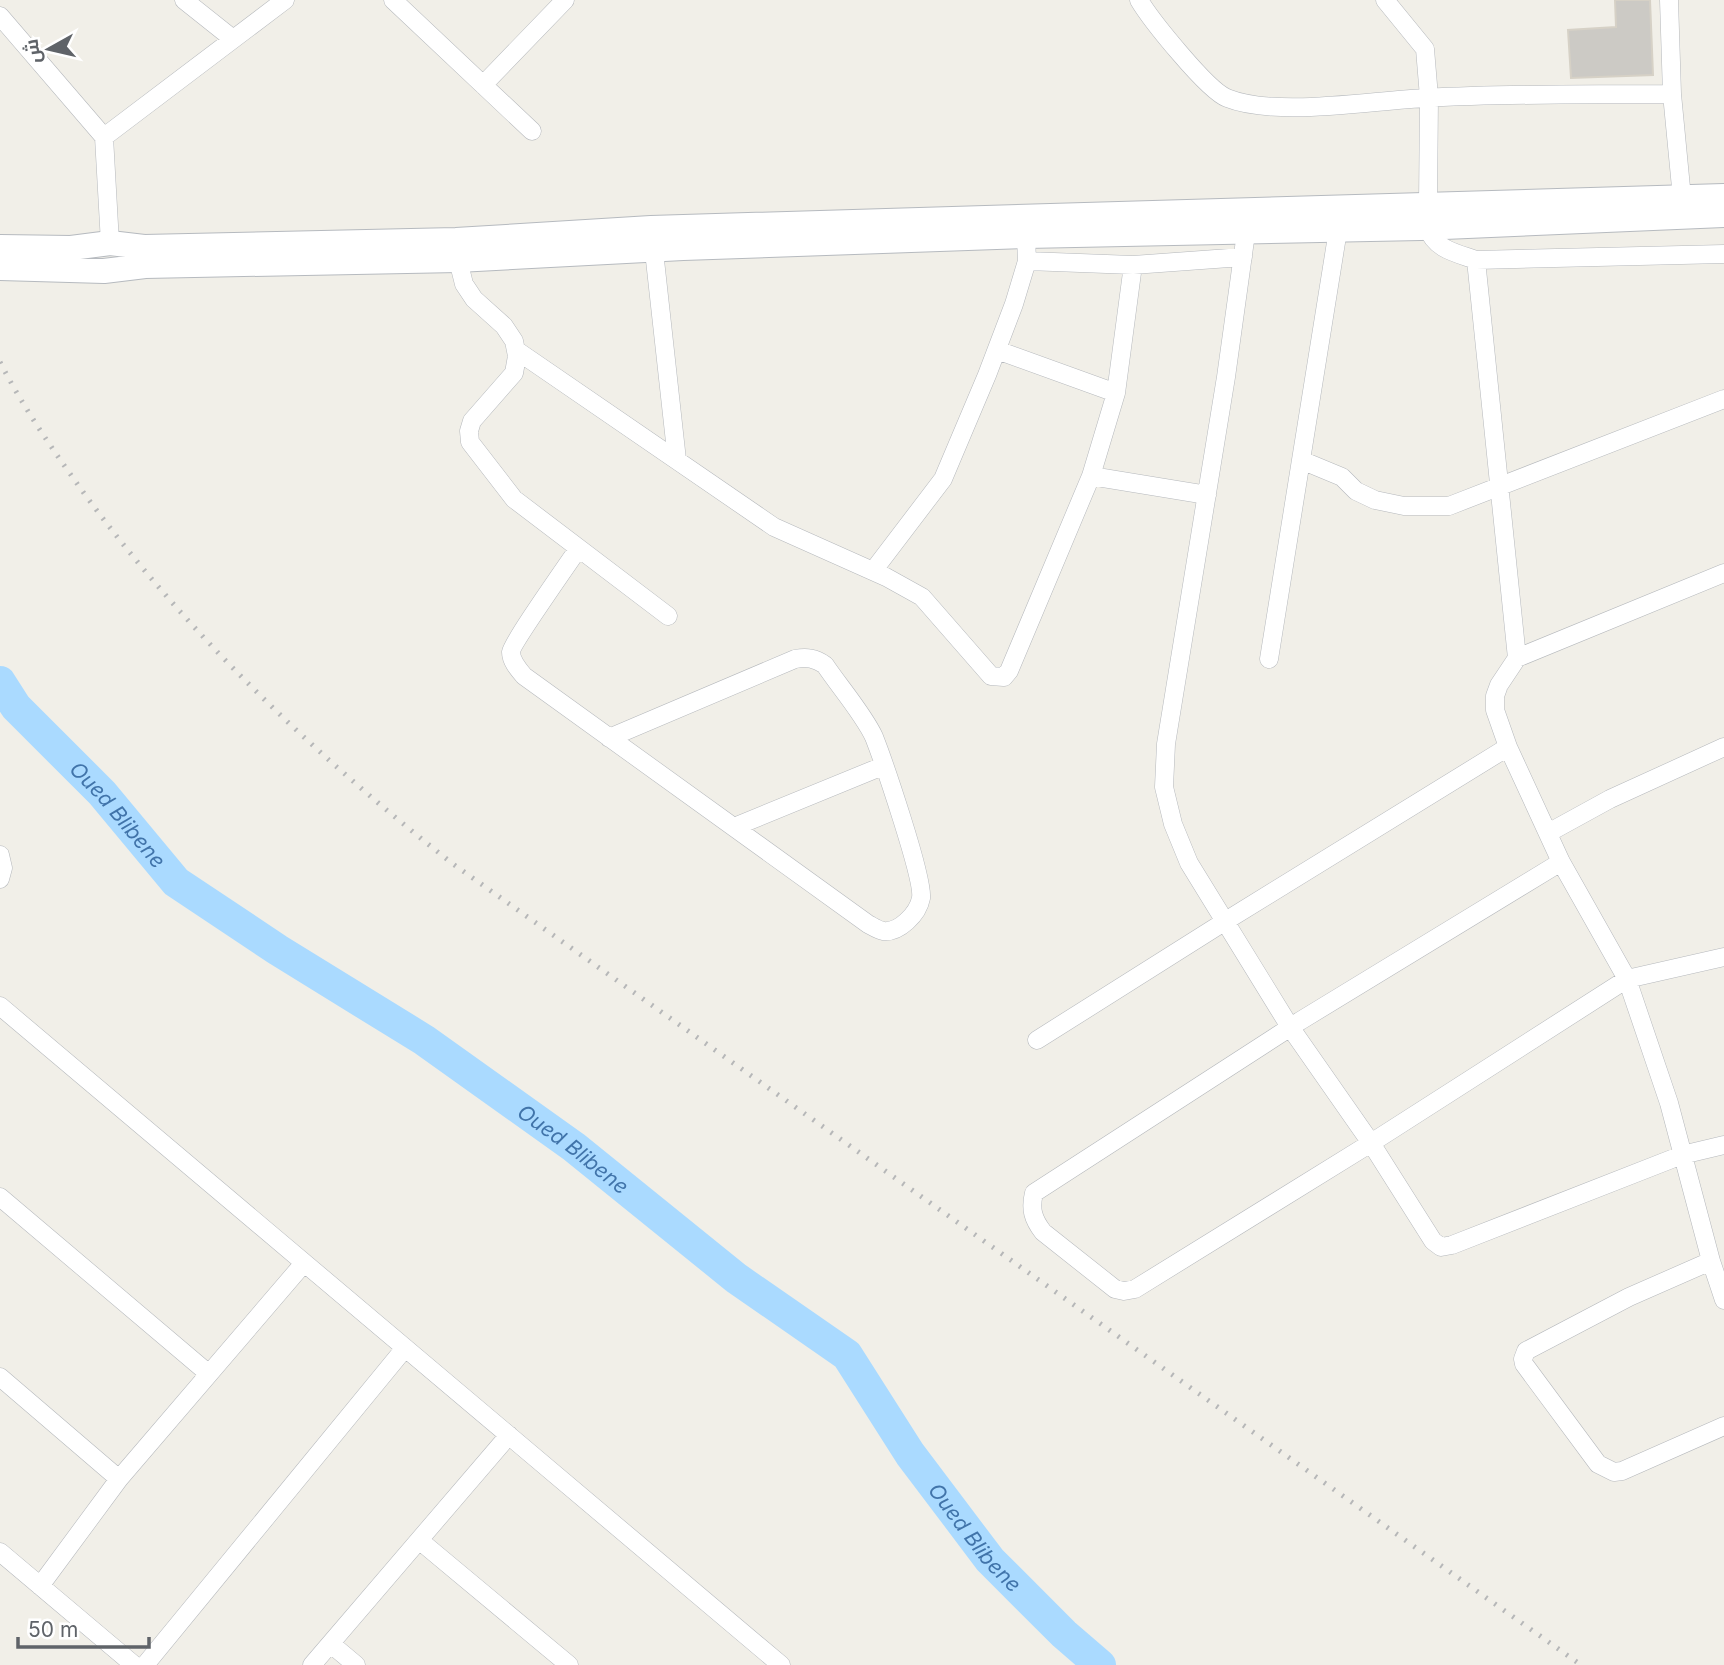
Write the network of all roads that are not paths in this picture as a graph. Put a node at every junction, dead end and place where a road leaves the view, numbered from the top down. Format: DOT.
graph roads {
  1 [pos="184,0"];
  2 [pos="285,0"];
  3 [pos="393,0"];
  4 [pos="565,0"];
  5 [pos="1139,0"];
  6 [pos="1385,0"];
  7 [pos="1669,0"];
  8 [pos="0,16"];
  9 [pos="233,38"];
  10 [pos="483,85"];
  11 [pos="1672,94"];
  12 [pos="1429,97"];
  13 [pos="532,131"];
  14 [pos="104,137"];
  15 [pos="1724,196"];
  16 [pos="1682,198"];
  17 [pos="1724,215"];
  18 [pos="1430,216"];
  19 [pos="1338,230"];
  20 [pos="1026,236"];
  21 [pos="652,242"];
  22 [pos="111,244"];
  23 [pos="1245,245"];
  24 [pos="0,247"];
  25 [pos="1724,254"];
  26 [pos="458,260"];
  27 [pos="1476,260"];
  28 [pos="1027,261"];
  29 [pos="1133,265"];
  30 [pos="0,268"];
  31 [pos="112,271"];
  32 [pos="516,350"];
  33 [pos="997,350"];
  34 [pos="1116,393"];
  35 [pos="1724,399"];
  36 [pos="677,460"];
  37 [pos="1301,460"];
  38 [pos="1091,476"];
  39 [pos="1500,487"];
  40 [pos="1206,495"];
  41 [pos="578,549"];
  42 [pos="873,571"];
  43 [pos="1724,573"];
  44 [pos="668,616"];
  45 [pos="1517,658"];
  46 [pos="1269,659"];
  47 [pos="609,738"];
  48 [pos="1508,747"];
  49 [pos="1724,747"];
  50 [pos="883,766"];
  51 [pos="734,827"];
  52 [pos="1548,834"];
  53 [pos="0,855"];
  54 [pos="1561,862"];
  55 [pos="0,878"];
  56 [pos="1224,922"];
  57 [pos="1724,957"];
  58 [pos="1627,979"];
  59 [pos="0,1006"];
  60 [pos="1290,1027"];
  61 [pos="1037,1040"];
  62 [pos="1371,1143"];
  63 [pos="1724,1145"];
  64 [pos="1682,1154"];
  65 [pos="0,1197"];
  66 [pos="1711,1261"];
  67 [pos="304,1264"];
  68 [pos="1723,1292"];
  69 [pos="405,1348"];
  70 [pos="209,1374"];
  71 [pos="0,1377"];
  72 [pos="1724,1426"];
  73 [pos="509,1435"];
  74 [pos="119,1479"];
  75 [pos="419,1540"];
  76 [pos="0,1552"];
  77 [pos="40,1586"];
  78 [pos="331,1644"];
  79 [pos="134,1665"];
  80 [pos="145,1665"];
  81 [pos="312,1665"];
  82 [pos="356,1665"];
  83 [pos="569,1665"];
  84 [pos="781,1665"];
  1 -- 9 [label="street"];
  2 -- 9 [label="street"];
  3 -- 10 [label="street"];
  4 -- 10 [label="street"];
  5 -- 12 [label="street"];
  6 -- 12 [label="street"];
  7 -- 11 [label="street"];
  8 -- 14 [label="street"];
  9 -- 14 [label="street"];
  10 -- 13 [label="street"];
  11 -- 12 [label="street"];
  11 -- 16 [label="street"];
  12 -- 18 [label="street"];
  14 -- 22 [label="street"];
  15 -- 16 [label="main road"];
  16 -- 18 [label="main road"];
  17 -- 18 [label="main road"];
  18 -- 19 [label="main road"];
  18 -- 21 [label="main road"];
  18 -- 27 [label="street"];
  19 -- 23 [label="main road"];
  19 -- 37 [label="street"];
  20 -- 21 [label="main road"];
  20 -- 23 [label="main road"];
  20 -- 28 [label="street"];
  21 -- 22 [label="main road"];
  21 -- 26 [label="main road"];
  21 -- 36 [label="street"];
  22 -- 24 [label="main road"];
  22 -- 31 [label="main road"];
  23 -- 29 [label="street"];
  23 -- 40 [label="street"];
  25 -- 27 [label="street"];
  26 -- 31 [label="main road"];
  26 -- 32 [label="street"];
  27 -- 39 [label="street"];
  28 -- 29 [label="street"];
  28 -- 33 [label="street"];
  29 -- 34 [label="street"];
  30 -- 31 [label="main road"];
  32 -- 36 [label="street"];
  32 -- 41 [label="street"];
  33 -- 34 [label="street"];
  33 -- 42 [label="street"];
  34 -- 38 [label="street"];
  35 -- 39 [label="street"];
  36 -- 42 [label="street"];
  37 -- 39 [label="street"];
  37 -- 46 [label="street"];
  38 -- 40 [label="street"];
  38 -- 42 [label="street"];
  39 -- 45 [label="street"];
  40 -- 56 [label="street"];
  41 -- 44 [label="street"];
  41 -- 47 [label="street"];
  43 -- 45 [label="street"];
  45 -- 48 [label="street"];
  47 -- 50 [label="street"];
  47 -- 51 [label="street"];
  48 -- 52 [label="street"];
  48 -- 56 [label="street"];
  49 -- 52 [label="street"];
  50 -- 51 [label="street"];
  50 -- 51 [label="street"];
  52 -- 54 [label="street"];
  53 -- 55 [label="street"];
  54 -- 58 [label="street"];
  54 -- 60 [label="street"];
  56 -- 60 [label="street"];
  56 -- 61 [label="street"];
  57 -- 58 [label="street"];
  58 -- 62 [label="street"];
  58 -- 64 [label="street"];
  59 -- 67 [label="street"];
  60 -- 62 [label="street"];
  60 -- 62 [label="street"];
  62 -- 64 [label="street"];
  63 -- 64 [label="street"];
  64 -- 66 [label="street"];
  65 -- 70 [label="street"];
  66 -- 68 [label="street"];
  66 -- 72 [label="street"];
  67 -- 69 [label="street"];
  67 -- 70 [label="street"];
  69 -- 73 [label="street"];
  69 -- 80 [label="street"];
  70 -- 74 [label="street"];
  71 -- 74 [label="street"];
  73 -- 75 [label="street"];
  73 -- 84 [label="street"];
  74 -- 77 [label="street"];
  75 -- 78 [label="street"];
  75 -- 83 [label="street"];
  76 -- 77 [label="street"];
  77 -- 79 [label="street"];
  78 -- 81 [label="street"];
  78 -- 82 [label="street"];
}
